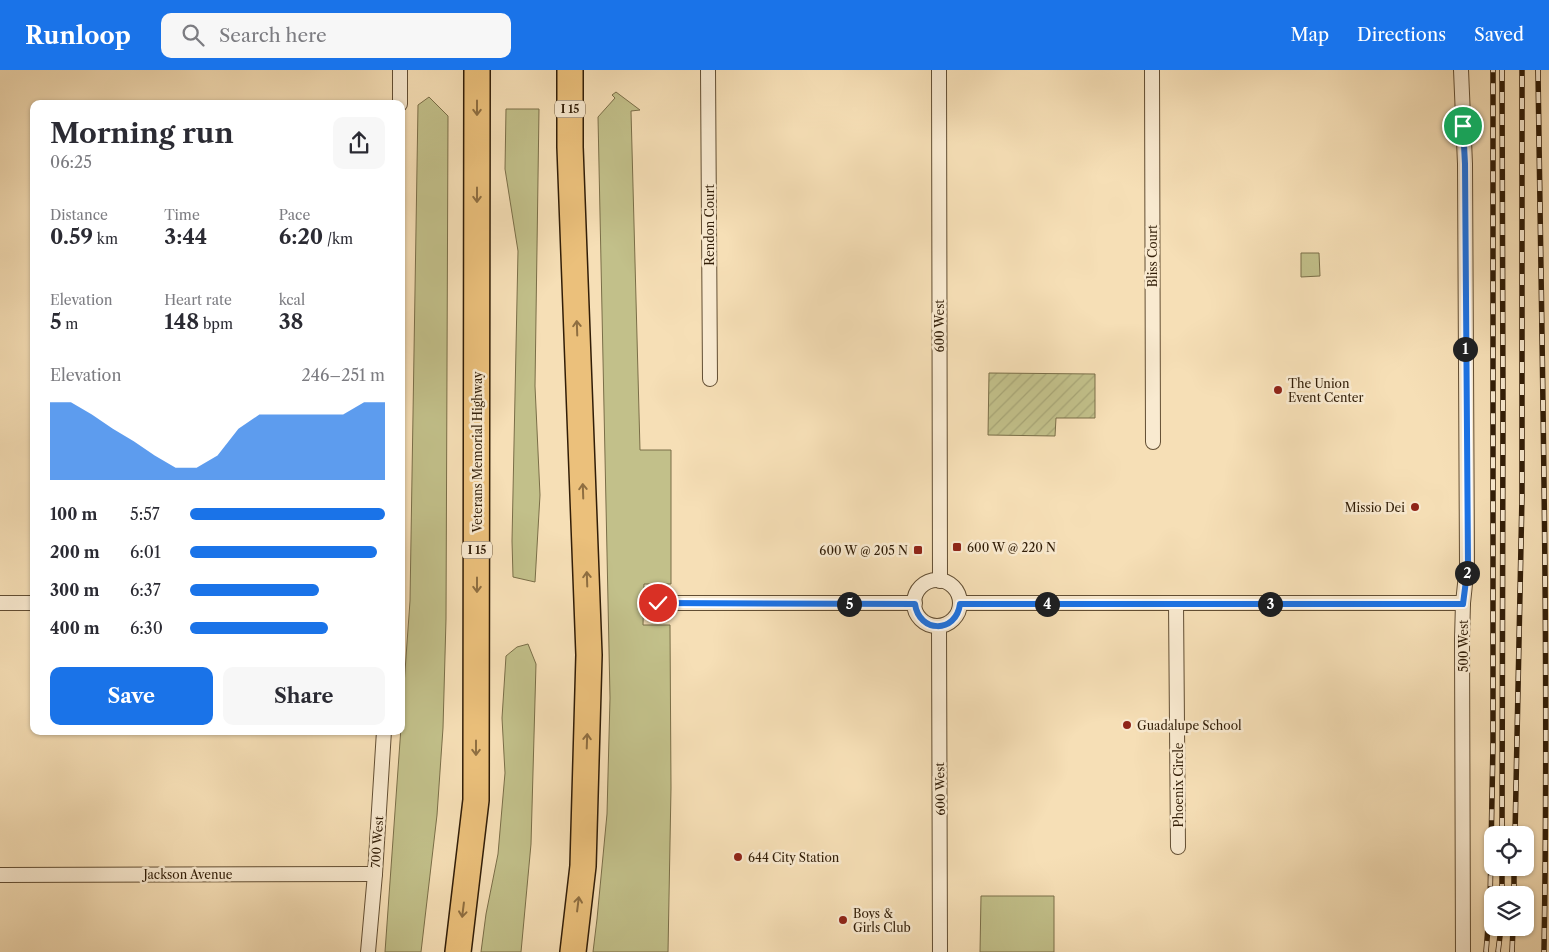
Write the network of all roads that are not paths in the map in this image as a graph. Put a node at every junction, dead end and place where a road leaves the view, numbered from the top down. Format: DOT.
graph roads {
  1 [pos="400,70"];
  2 [pos="477,70"];
  3 [pos="570,70"];
  4 [pos="708,70"];
  5 [pos="939,70"];
  6 [pos="1152,70"];
  7 [pos="1461,70"];
  8 [pos="400,100"];
  9 [pos="710,379"];
  10 [pos="1153,442"];
  11 [pos="940,581"];
  12 [pos="658,603"];
  13 [pos="0,604"];
  14 [pos="30,604"];
  15 [pos="915,604"];
  16 [pos="960,604"];
  17 [pos="1176,604"];
  18 [pos="1463,604"];
  19 [pos="939,626"];
  20 [pos="384,735"];
  21 [pos="1178,847"];
  22 [pos="375,874"];
  23 [pos="0,875"];
  24 [pos="368,952"];
  25 [pos="458,952"];
  26 [pos="573,952"];
  27 [pos="940,952"];
  28 [pos="1463,952"];
  1 -- 8 [label="street"];
  2 -- 25 [label="highway, Veterans Memorial Highway / I 15, one-way"];
  26 -- 3 [label="highway, I 15, one-way"];
  4 -- 9 [label="street, Rendon Court"];
  5 -- 11 [label="street, 600 West"];
  6 -- 10 [label="street, Bliss Court"];
  7 -- 18 [label="street, 500 West"];
  11 -- 15 [label="street"];
  11 -- 16 [label="street"];
  12 -- 15 [label="street"];
  13 -- 14 [label="street"];
  15 -- 19 [label="street"];
  16 -- 17 [label="street"];
  16 -- 19 [label="street"];
  17 -- 18 [label="street"];
  17 -- 21 [label="street, Phoenix Circle"];
  18 -- 28 [label="street, 500 West"];
  19 -- 27 [label="street, 600 West"];
  20 -- 22 [label="street, 700 West"];
  22 -- 23 [label="street, Jackson Avenue"];
  22 -- 24 [label="street, 700 West"];
}
